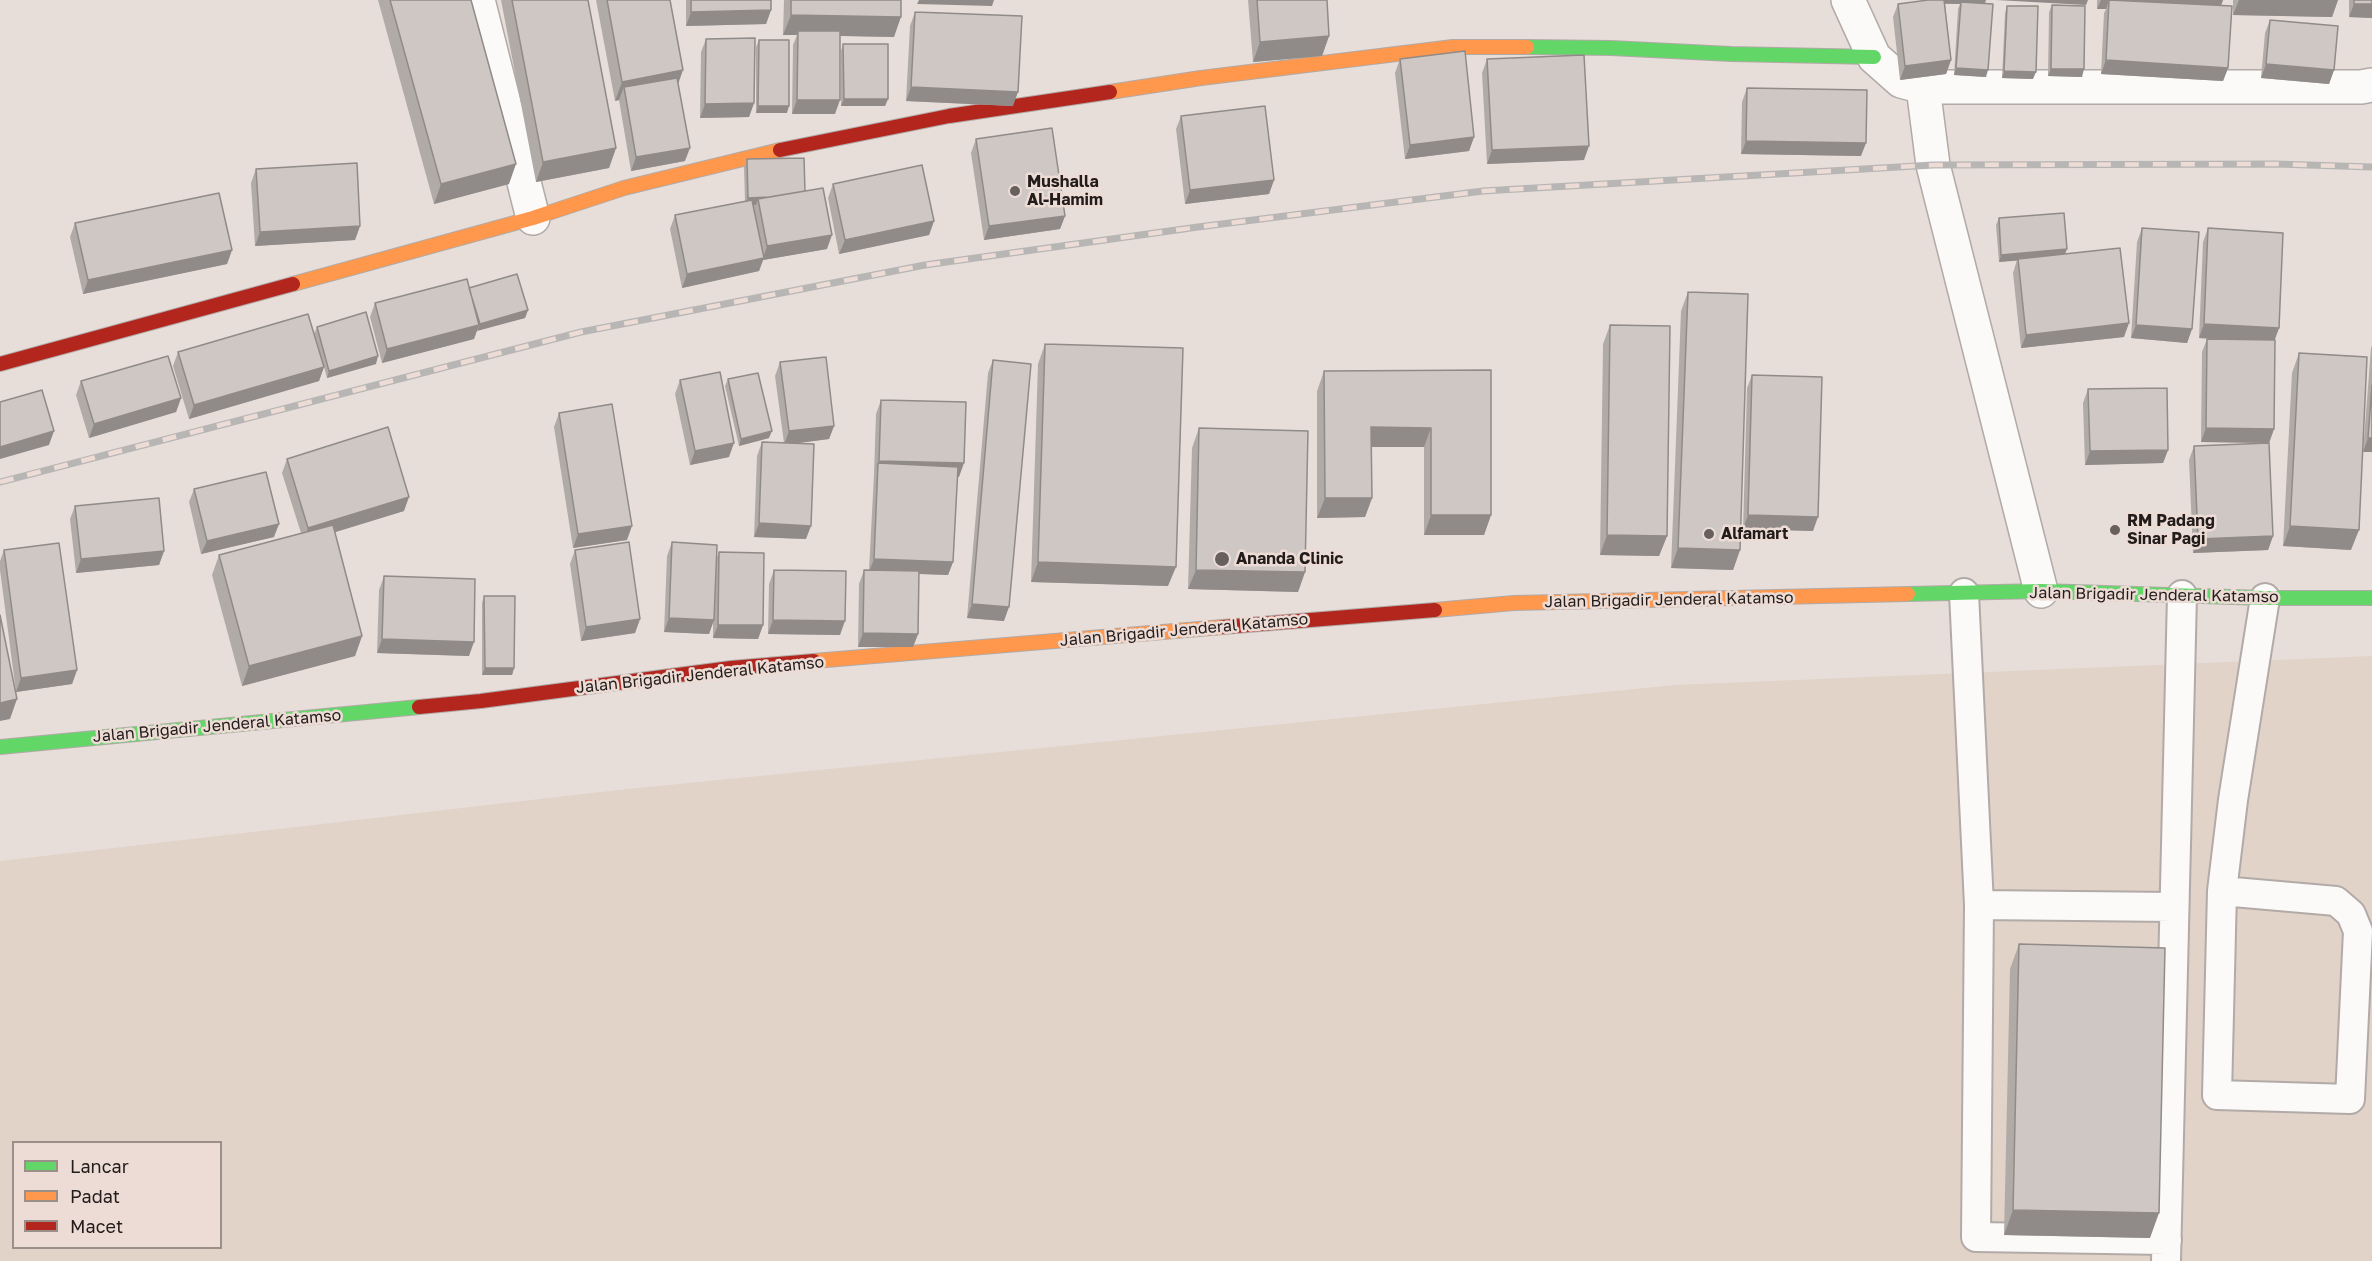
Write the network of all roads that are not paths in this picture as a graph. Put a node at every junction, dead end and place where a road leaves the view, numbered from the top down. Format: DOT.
graph roads {
  1 [pos="478,0"];
  2 [pos="1848,0"];
  3 [pos="1874,57"];
  4 [pos="2372,85"];
  5 [pos="1923,87"];
  6 [pos="533,218"];
  7 [pos="0,364"];
  8 [pos="2041,591"];
  9 [pos="1964,593"];
  10 [pos="2182,595"];
  11 [pos="2265,598"];
  12 [pos="2372,598"];
  13 [pos="0,747"];
  14 [pos="2222,891"];
  15 [pos="1979,905"];
  16 [pos="2174,906"];
  17 [pos="2167,1250"];
  1 -- 6 [label="street"];
  2 -- 3 [label="street"];
  3 -- 5 [label="street"];
  3 -- 6 [label="main road"];
  4 -- 5 [label="street"];
  5 -- 8 [label="street"];
  6 -- 7 [label="main road"];
  8 -- 9 [label="main road, Jalan Brigadir Jenderal Katamso"];
  8 -- 10 [label="main road, Jalan Brigadir Jenderal Katamso"];
  9 -- 13 [label="main road, Jalan Brigadir Jenderal Katamso"];
  9 -- 15 [label="lane"];
  10 -- 11 [label="main road, Jalan Brigadir Jenderal Katamso"];
  10 -- 16 [label="lane"];
  11 -- 12 [label="main road, Jalan Brigadir Jenderal Katamso"];
  11 -- 14 [label="lane"];
  14 -- 14 [label="lane"];
  15 -- 16 [label="lane"];
  15 -- 17 [label="lane"];
  16 -- 17 [label="lane"];
}
